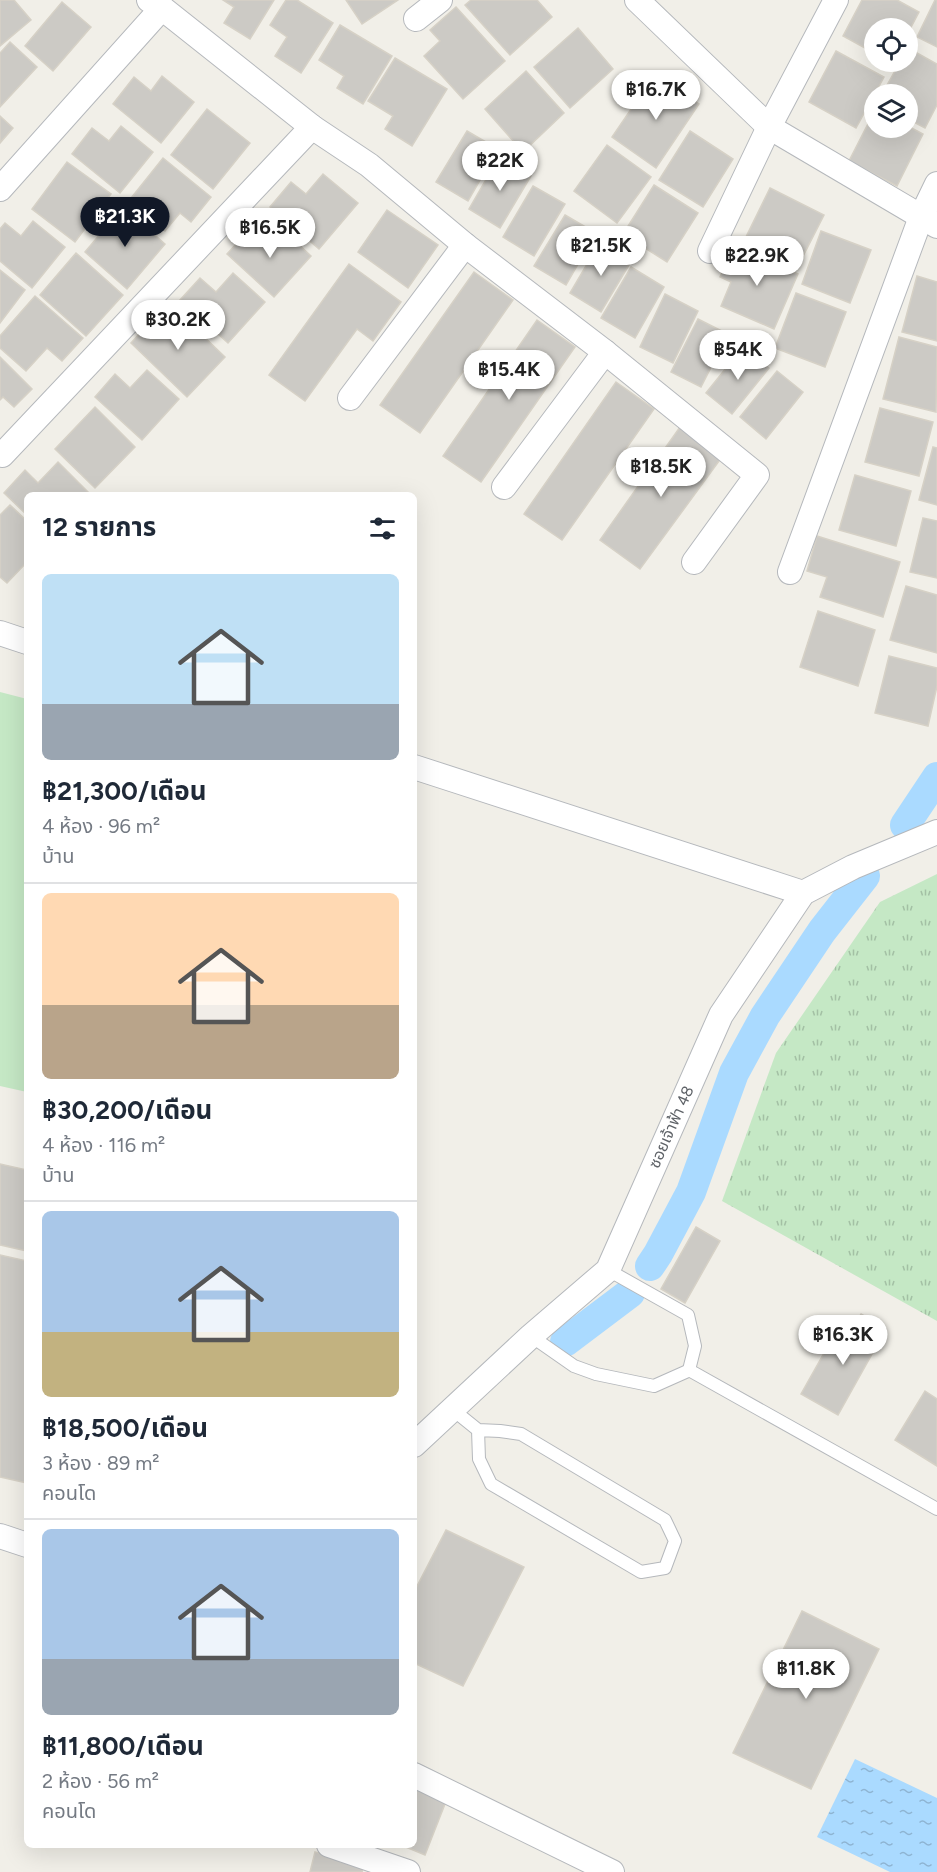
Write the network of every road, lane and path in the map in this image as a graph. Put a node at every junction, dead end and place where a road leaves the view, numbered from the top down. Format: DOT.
graph roads {
  1 [pos="440,0"];
  2 [pos="637,0"];
  3 [pos="836,0"];
  4 [pos="155,4"];
  5 [pos="417,19"];
  6 [pos="312,127"];
  7 [pos="769,127"];
  8 [pos="937,184"];
  9 [pos="0,189"];
  10 [pos="929,222"];
  11 [pos="465,244"];
  12 [pos="710,251"];
  13 [pos="605,352"];
  14 [pos="350,398"];
  15 [pos="2,455"];
  16 [pos="504,487"];
  17 [pos="694,562"];
  18 [pos="790,572"];
  19 [pos="0,633"];
  20 [pos="24,641"];
  21 [pos="417,768"];
  22 [pos="937,832"];
  23 [pos="803,892"];
  24 [pos="608,1270"];
  25 [pos="531,1336"];
  26 [pos="690,1370"];
  27 [pos="452,1410"];
  28 [pos="478,1430"];
  29 [pos="417,1441"];
  30 [pos="937,1509"];
  31 [pos="0,1536"];
  32 [pos="24,1544"];
  33 [pos="417,1776"];
  34 [pos="338,1848"];
  35 [pos="408,1872"];
  36 [pos="612,1872"];
  1 -- 5 [label="street"];
  2 -- 7 [label="street"];
  3 -- 7 [label="street"];
  4 -- 6 [label="street"];
  4 -- 9 [label="street"];
  6 -- 11 [label="street"];
  6 -- 15 [label="street"];
  7 -- 10 [label="street"];
  7 -- 12 [label="street"];
  8 -- 10 [label="street"];
  10 -- 18 [label="street"];
  11 -- 13 [label="street"];
  11 -- 14 [label="street"];
  13 -- 16 [label="street"];
  13 -- 17 [label="street"];
  19 -- 20 [label="street"];
  21 -- 23 [label="street"];
  22 -- 23 [label="street, ซอยเจ้าฟ้า 48"];
  23 -- 24 [label="street, ซอยเจ้าฟ้า 48"];
  24 -- 25 [label="street, ซอยเจ้าฟ้า 48"];
  24 -- 26 [label="lane"];
  25 -- 26 [label="lane"];
  25 -- 27 [label="street, ซอยเจ้าฟ้า 48"];
  26 -- 30 [label="lane"];
  27 -- 28 [label="lane"];
  27 -- 29 [label="street, ซอยเจ้าฟ้า 48"];
  28 -- 28 [label="lane"];
  31 -- 32 [label="street"];
  33 -- 36 [label="street"];
  34 -- 35 [label="street"];
}
